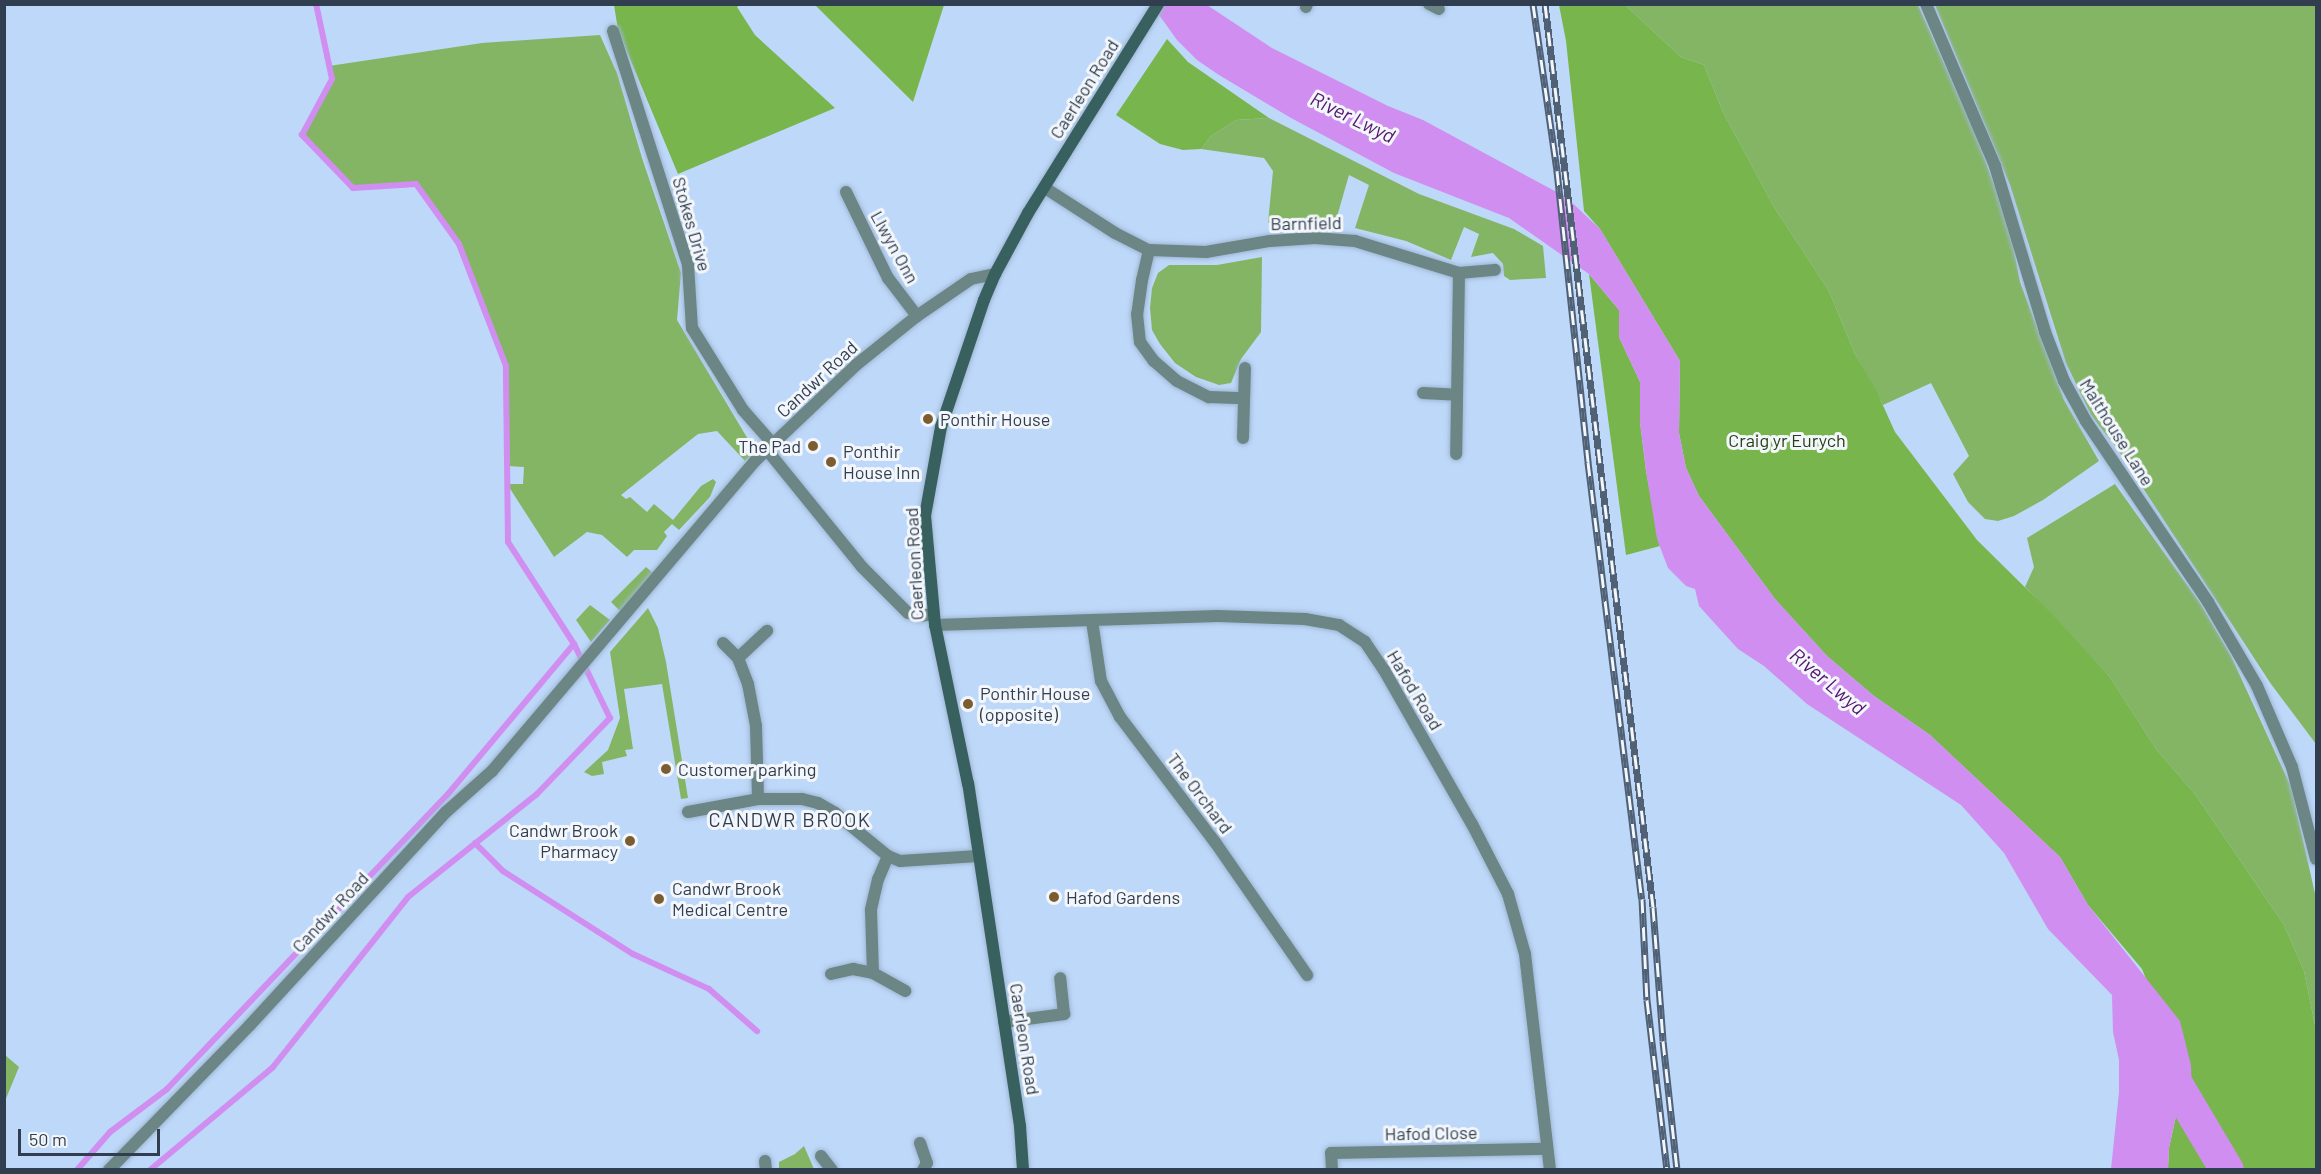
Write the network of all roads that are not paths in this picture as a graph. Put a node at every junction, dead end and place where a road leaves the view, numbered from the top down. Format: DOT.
graph roads {
  1 [pos="1926,4"];
  2 [pos="1154,10"];
  3 [pos="613,31"];
  4 [pos="1045,188"];
  5 [pos="846,192"];
  6 [pos="1149,250"];
  7 [pos="1495,270"];
  8 [pos="1459,273"];
  9 [pos="995,274"];
  10 [pos="917,316"];
  11 [pos="1245,368"];
  12 [pos="1423,393"];
  13 [pos="1457,395"];
  14 [pos="1244,398"];
  15 [pos="1243,438"];
  16 [pos="770,447"];
  17 [pos="1456,454"];
  18 [pos="934,619"];
  19 [pos="1092,621"];
  20 [pos="767,631"];
  21 [pos="723,643"];
  22 [pos="738,658"];
  23 [pos="758,799"];
  24 [pos="688,812"];
  25 [pos="888,855"];
  26 [pos="978,856"];
  27 [pos="2316,859"];
  28 [pos="873,973"];
  29 [pos="831,974"];
  30 [pos="1307,975"];
  31 [pos="1060,978"];
  32 [pos="905,991"];
  33 [pos="1004,1022"];
  34 [pos="920,1143"];
  35 [pos="1547,1149"];
  36 [pos="821,1156"];
  37 [pos="109,1170"];
  38 [pos="832,1170"];
  39 [pos="923,1170"];
  40 [pos="1023,1170"];
  41 [pos="1332,1170"];
  42 [pos="1550,1170"];
  1 -- 27 [label="street, Malthouse Lane"];
  2 -- 4 [label="main road, Caerleon Road"];
  3 -- 16 [label="street, Stokes Drive"];
  4 -- 6 [label="street, Barnfield"];
  4 -- 9 [label="main road, Caerleon Road"];
  5 -- 10 [label="street, Llwyn Onn"];
  6 -- 8 [label="street, Barnfield"];
  6 -- 14 [label="street"];
  7 -- 8 [label="street, Barnfield"];
  8 -- 13 [label="street"];
  9 -- 10 [label="street, Candwr Road"];
  9 -- 18 [label="main road, Caerleon Road"];
  10 -- 16 [label="street, Candwr Road"];
  11 -- 14 [label="street"];
  12 -- 13 [label="street"];
  13 -- 17 [label="street"];
  14 -- 15 [label="street"];
  16 -- 18 [label="street, Stokes Drive"];
  16 -- 37 [label="street, Candwr Road"];
  18 -- 19 [label="street, Hafod Road"];
  18 -- 26 [label="main road, Caerleon Road"];
  19 -- 30 [label="street, The Orchard"];
  19 -- 35 [label="street, Hafod Road"];
  20 -- 22 [label="street"];
  21 -- 22 [label="street"];
  22 -- 23 [label="street"];
  23 -- 24 [label="street"];
  23 -- 25 [label="street"];
  25 -- 26 [label="street"];
  25 -- 28 [label="street"];
  26 -- 33 [label="main road, Caerleon Road"];
  28 -- 29 [label="street"];
  28 -- 32 [label="street"];
  31 -- 33 [label="street"];
  33 -- 40 [label="main road, Caerleon Road"];
  34 -- 39 [label="street"];
  35 -- 41 [label="street, Hafod Close"];
  35 -- 42 [label="street, Hafod Road"];
  36 -- 38 [label="street"];
}
